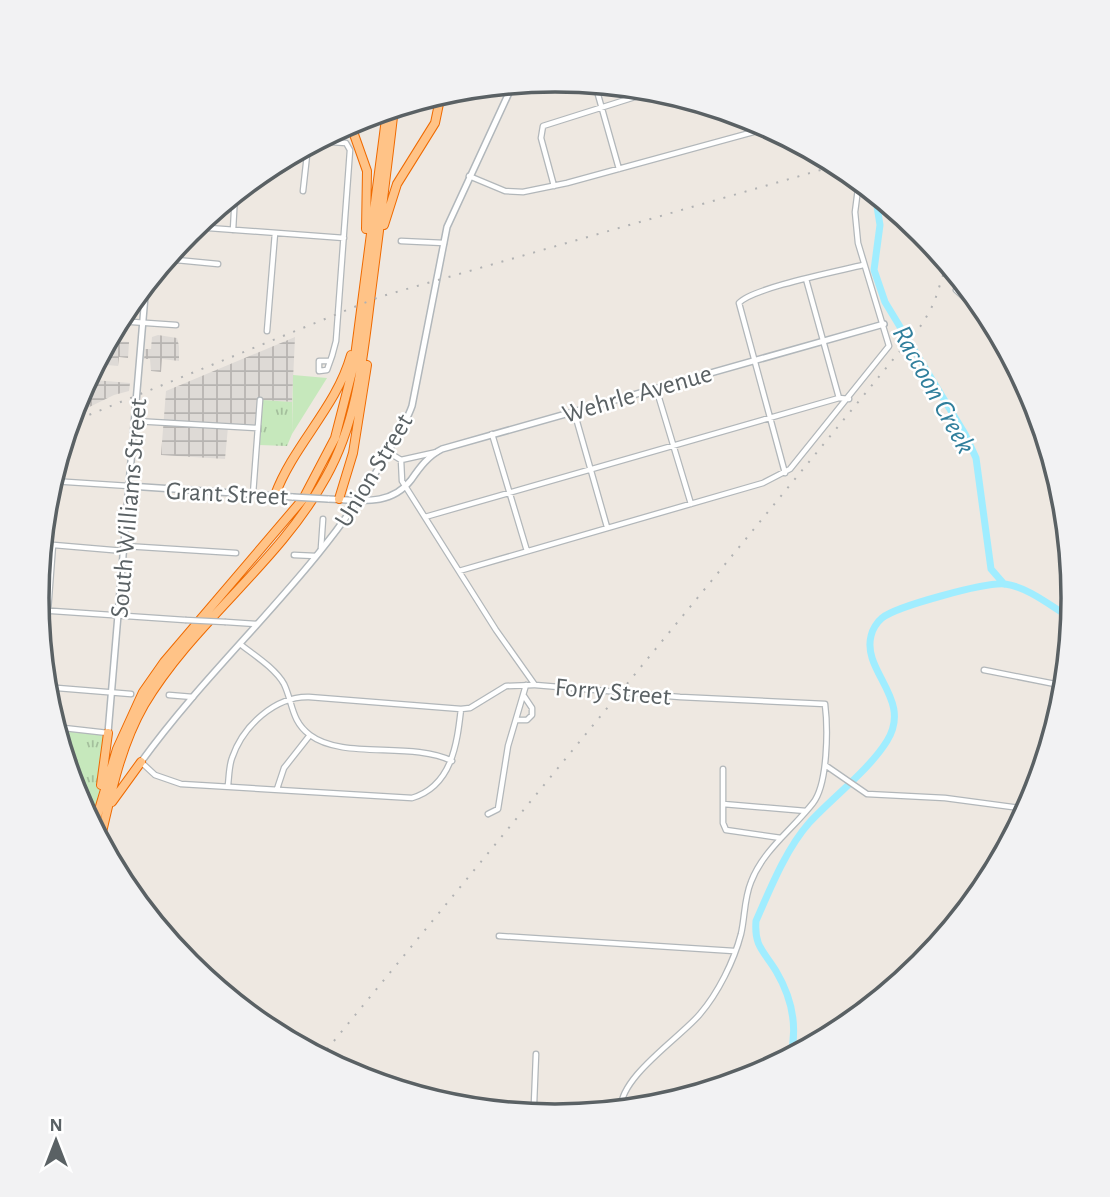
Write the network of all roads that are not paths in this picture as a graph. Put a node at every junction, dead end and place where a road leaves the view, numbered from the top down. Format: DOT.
graph roads {
  1 [pos="511,95"];
  2 [pos="598,95"];
  3 [pos="630,98"];
  4 [pos="438,106"];
  5 [pos="601,107"];
  6 [pos="393,119"];
  7 [pos="386,122"];
  8 [pos="752,132"];
  9 [pos="354,134"];
  10 [pos="338,142"];
  11 [pos="306,158"];
  12 [pos="619,169"];
  13 [pos="469,176"];
  14 [pos="554,186"];
  15 [pos="303,191"];
  16 [pos="857,193"];
  17 [pos="234,207"];
  18 [pos="210,228"];
  19 [pos="233,230"];
  20 [pos="275,233"];
  21 [pos="344,238"];
  22 [pos="401,241"];
  23 [pos="444,243"];
  24 [pos="377,247"];
  25 [pos="369,251"];
  26 [pos="179,260"];
  27 [pos="218,264"];
  28 [pos="863,265"];
  29 [pos="806,279"];
  30 [pos="145,303"];
  31 [pos="361,318"];
  32 [pos="131,322"];
  33 [pos="143,323"];
  34 [pos="884,324"];
  35 [pos="176,325"];
  36 [pos="267,331"];
  37 [pos="823,340"];
  38 [pos="364,348"];
  39 [pos="754,359"];
  40 [pos="330,361"];
  41 [pos="656,387"];
  42 [pos="839,398"];
  43 [pos="849,399"];
  44 [pos="260,400"];
  45 [pos="573,411"];
  46 [pos="771,418"];
  47 [pos="135,421"];
  48 [pos="258,428"];
  49 [pos="492,434"];
  50 [pos="673,446"];
  51 [pos="388,452"];
  52 [pos="437,452"];
  53 [pos="401,460"];
  54 [pos="590,469"];
  55 [pos="785,473"];
  56 [pos="63,482"];
  57 [pos="129,486"];
  58 [pos="405,487"];
  59 [pos="510,492"];
  60 [pos="253,495"];
  61 [pos="275,495"];
  62 [pos="340,499"];
  63 [pos="360,500"];
  64 [pos="691,504"];
  65 [pos="425,517"];
  66 [pos="323,519"];
  67 [pos="607,527"];
  68 [pos="53,545"];
  69 [pos="125,548"];
  70 [pos="321,549"];
  71 [pos="527,551"];
  72 [pos="236,553"];
  73 [pos="294,555"];
  74 [pos="316,556"];
  75 [pos="459,571"];
  76 [pos="49,598"];
  77 [pos="49,611"];
  78 [pos="120,615"];
  79 [pos="257,624"];
  80 [pos="240,644"];
  81 [pos="984,670"];
  82 [pos="1053,684"];
  83 [pos="526,685"];
  84 [pos="535,685"];
  85 [pos="57,688"];
  86 [pos="113,693"];
  87 [pos="131,694"];
  88 [pos="169,695"];
  89 [pos="524,696"];
  90 [pos="193,697"];
  91 [pos="288,699"];
  92 [pos="461,709"];
  93 [pos="517,720"];
  94 [pos="66,728"];
  95 [pos="108,733"];
  96 [pos="310,735"];
  97 [pos="452,761"];
  98 [pos="141,762"];
  99 [pos="824,764"];
  100 [pos="723,769"];
  101 [pos="229,785"];
  102 [pos="277,789"];
  103 [pos="723,804"];
  104 [pos="1015,807"];
  105 [pos="806,811"];
  106 [pos="488,814"];
  107 [pos="100,820"];
  108 [pos="782,838"];
  109 [pos="499,936"];
  110 [pos="734,951"];
  111 [pos="536,1054"];
  112 [pos="623,1100"];
  113 [pos="534,1103"];
  1 -- 13 [label="street, Union Street"];
  2 -- 5 [label="street"];
  3 -- 5 [label="street"];
  4 -- 24 [label="highway"];
  5 -- 12 [label="street"];
  5 -- 14 [label="street"];
  6 -- 24 [label="highway"];
  7 -- 25 [label="highway"];
  8 -- 12 [label="street"];
  9 -- 25 [label="highway"];
  10 -- 21 [label="street"];
  11 -- 15 [label="street"];
  12 -- 14 [label="street"];
  13 -- 14 [label="street"];
  13 -- 23 [label="street, Union Street"];
  16 -- 28 [label="street"];
  17 -- 19 [label="street"];
  18 -- 19 [label="street"];
  19 -- 20 [label="street"];
  20 -- 21 [label="street"];
  20 -- 36 [label="street"];
  21 -- 40 [label="street"];
  22 -- 23 [label="street"];
  23 -- 51 [label="street, Union Street"];
  24 -- 38 [label="highway"];
  25 -- 31 [label="highway"];
  26 -- 27 [label="street"];
  28 -- 29 [label="street"];
  28 -- 34 [label="street"];
  29 -- 37 [label="street"];
  29 -- 39 [label="street"];
  30 -- 33 [label="street, South Williams Street"];
  31 -- 61 [label="highway"];
  31 -- 107 [label="highway"];
  32 -- 33 [label="street"];
  33 -- 35 [label="street"];
  33 -- 47 [label="street, South Williams Street"];
  34 -- 37 [label="street, Wehrle Avenue"];
  34 -- 43 [label="street"];
  37 -- 39 [label="street, Wehrle Avenue"];
  37 -- 42 [label="street"];
  38 -- 62 [label="highway"];
  38 -- 107 [label="highway"];
  39 -- 41 [label="street, Wehrle Avenue"];
  39 -- 46 [label="street"];
  41 -- 45 [label="street, Wehrle Avenue"];
  41 -- 50 [label="street"];
  42 -- 43 [label="street"];
  42 -- 46 [label="street"];
  43 -- 55 [label="street"];
  44 -- 48 [label="street"];
  45 -- 49 [label="street, Wehrle Avenue"];
  45 -- 54 [label="street"];
  46 -- 50 [label="street"];
  46 -- 55 [label="street"];
  47 -- 48 [label="street"];
  47 -- 57 [label="street, South Williams Street"];
  48 -- 60 [label="street"];
  49 -- 52 [label="street, Wehrle Avenue"];
  49 -- 59 [label="street"];
  50 -- 54 [label="street"];
  50 -- 64 [label="street"];
  51 -- 53 [label="street"];
  51 -- 63 [label="street, Union Street"];
  52 -- 53 [label="street"];
  52 -- 58 [label="street, Wehrle Avenue"];
  53 -- 58 [label="street"];
  54 -- 59 [label="street"];
  54 -- 67 [label="street"];
  55 -- 64 [label="street"];
  56 -- 57 [label="street, Grant Street"];
  57 -- 60 [label="street, Grant Street"];
  57 -- 69 [label="street, South Williams Street"];
  58 -- 63 [label="street"];
  58 -- 65 [label="street, Forry Street"];
  59 -- 65 [label="street"];
  59 -- 71 [label="street"];
  60 -- 61 [label="street, Grant Street"];
  61 -- 62 [label="street, Grant Street, bridge"];
  62 -- 63 [label="street, Grant Street"];
  63 -- 70 [label="street, Union Street"];
  64 -- 67 [label="street"];
  65 -- 75 [label="street, Forry Street"];
  66 -- 70 [label="street"];
  67 -- 71 [label="street"];
  68 -- 69 [label="street"];
  68 -- 76 [label="street"];
  69 -- 72 [label="street"];
  69 -- 78 [label="street, South Williams Street"];
  70 -- 74 [label="street, Union Street"];
  71 -- 75 [label="street"];
  73 -- 74 [label="street"];
  74 -- 79 [label="street, Union Street"];
  75 -- 84 [label="street, Forry Street"];
  77 -- 78 [label="street"];
  78 -- 79 [label="street, bridge"];
  78 -- 86 [label="street, South Williams Street"];
  79 -- 80 [label="street, Union Street"];
  80 -- 90 [label="street, Union Street"];
  80 -- 91 [label="street"];
  81 -- 82 [label="street"];
  83 -- 84 [label="street"];
  83 -- 89 [label="street"];
  83 -- 92 [label="street"];
  84 -- 99 [label="street, Forry Street"];
  85 -- 86 [label="street"];
  86 -- 87 [label="street"];
  86 -- 95 [label="street, South Williams Street"];
  88 -- 90 [label="street"];
  89 -- 93 [label="street"];
  89 -- 93 [label="street"];
  90 -- 98 [label="street, Union Street"];
  91 -- 92 [label="street"];
  91 -- 96 [label="street"];
  91 -- 101 [label="street"];
  92 -- 97 [label="street"];
  93 -- 106 [label="street"];
  94 -- 95 [label="street"];
  95 -- 107 [label="highway"];
  96 -- 97 [label="street"];
  96 -- 102 [label="street"];
  97 -- 102 [label="street"];
  98 -- 101 [label="street"];
  98 -- 107 [label="highway"];
  99 -- 104 [label="street"];
  99 -- 105 [label="street"];
  100 -- 103 [label="street"];
  101 -- 102 [label="street"];
  103 -- 105 [label="street"];
  103 -- 108 [label="street"];
  105 -- 108 [label="street"];
  108 -- 110 [label="street"];
  109 -- 110 [label="street"];
  110 -- 112 [label="street"];
  111 -- 113 [label="street"];
}
